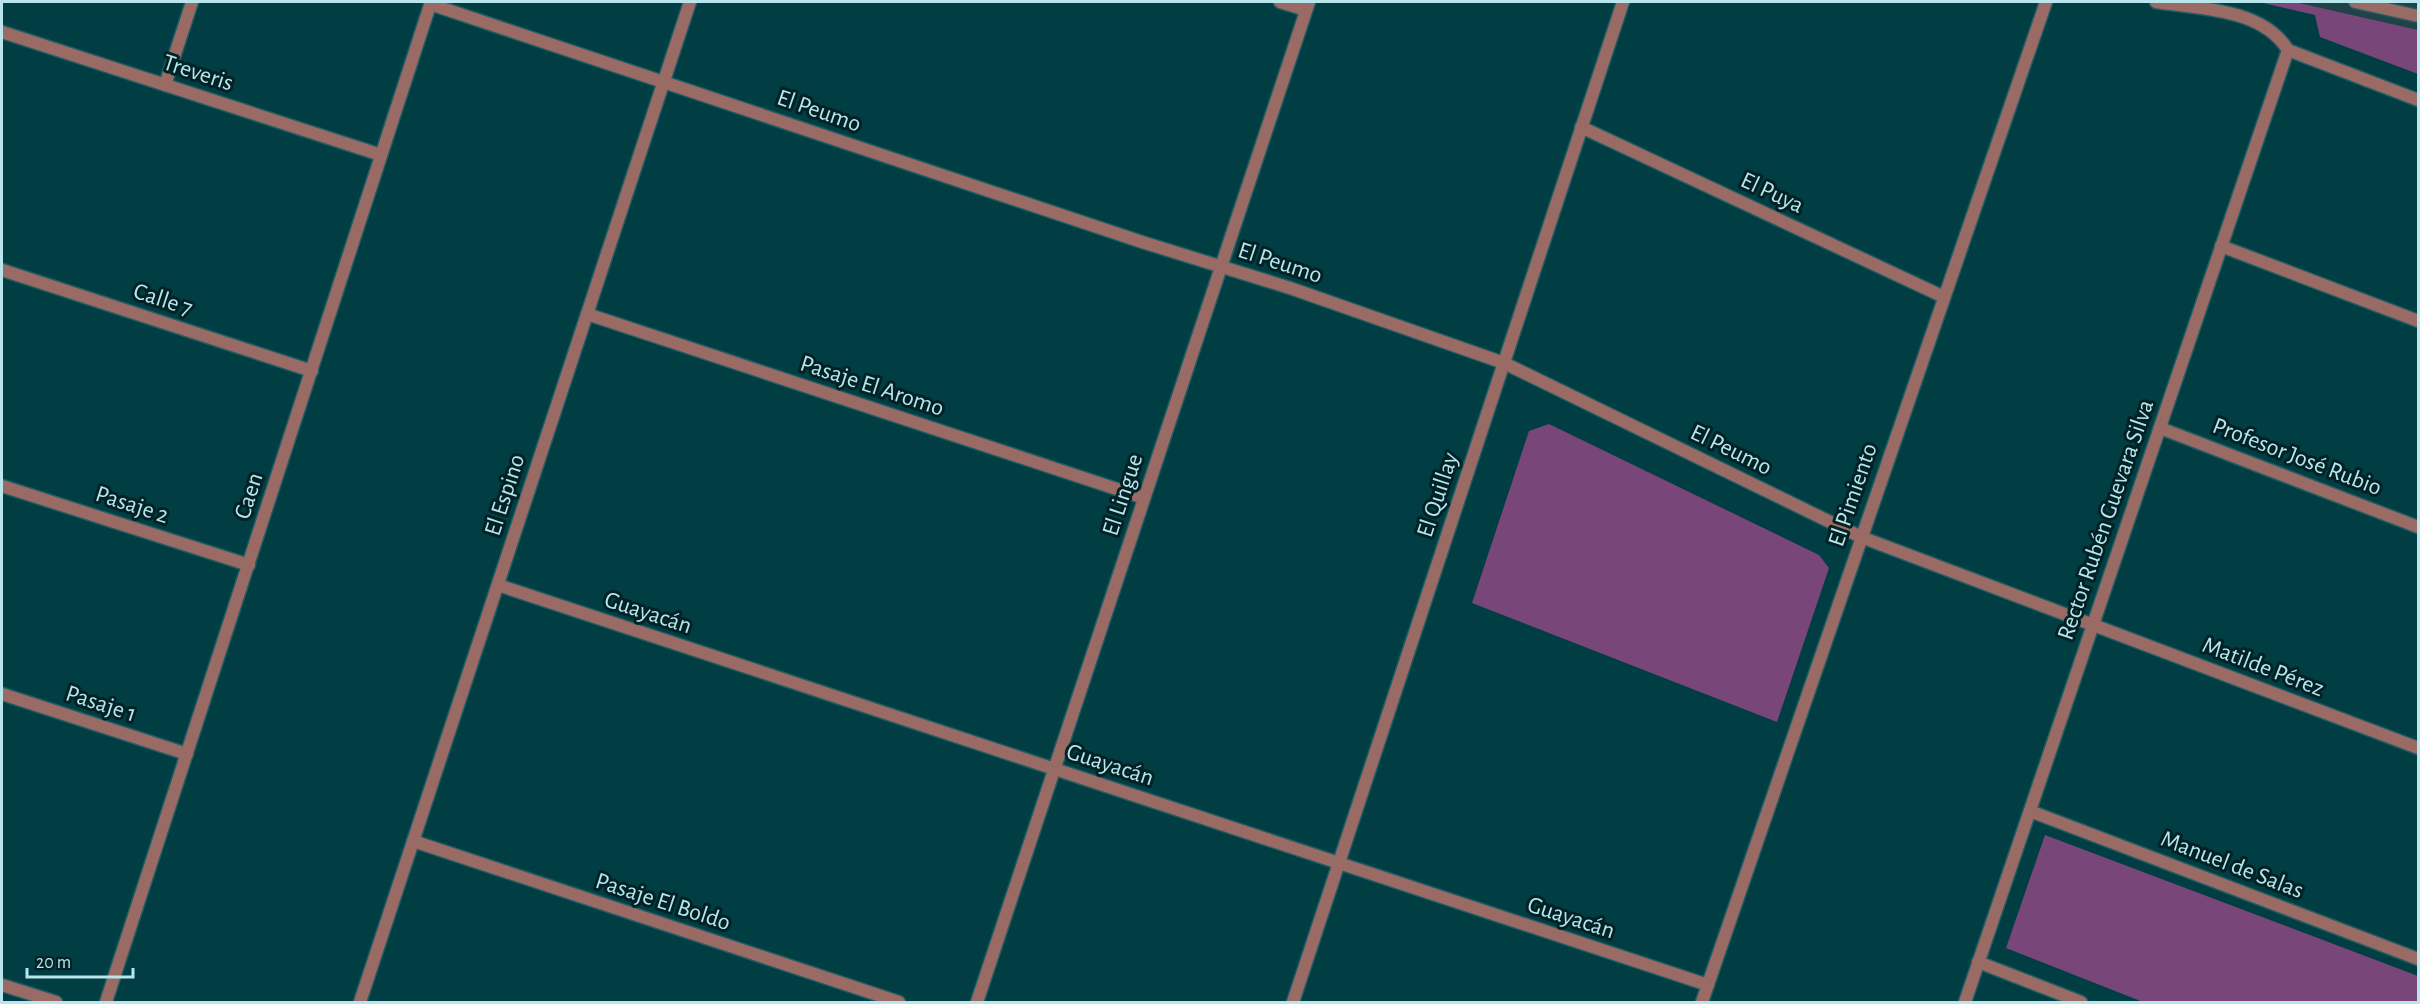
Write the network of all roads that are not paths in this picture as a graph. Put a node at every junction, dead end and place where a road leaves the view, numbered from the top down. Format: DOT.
graph roads {
  1 [pos="192,2"];
  2 [pos="690,2"];
  3 [pos="1280,2"];
  4 [pos="1623,2"];
  5 [pos="2046,2"];
  6 [pos="2156,2"];
  7 [pos="2355,2"];
  8 [pos="431,3"];
  9 [pos="1307,6"];
  10 [pos="2418,16"];
  11 [pos="2,32"];
  12 [pos="2288,50"];
  13 [pos="664,82"];
  14 [pos="165,85"];
  15 [pos="2418,100"];
  16 [pos="1581,127"];
  17 [pos="381,155"];
  18 [pos="2221,246"];
  19 [pos="1221,266"];
  20 [pos="2,270"];
  21 [pos="1944,297"];
  22 [pos="587,314"];
  23 [pos="2418,321"];
  24 [pos="1504,363"];
  25 [pos="312,371"];
  26 [pos="2160,428"];
  27 [pos="2,486"];
  28 [pos="1144,498"];
  29 [pos="2418,526"];
  30 [pos="1861,537"];
  31 [pos="249,565"];
  32 [pos="498,585"];
  33 [pos="2093,625"];
  34 [pos="2,694"];
  35 [pos="2418,748"];
  36 [pos="187,754"];
  37 [pos="1054,769"];
  38 [pos="2030,811"];
  39 [pos="413,841"];
  40 [pos="1339,863"];
  41 [pos="2418,958"];
  42 [pos="1978,962"];
  43 [pos="2,984"];
  44 [pos="1708,985"];
  45 [pos="56,1002"];
  46 [pos="106,1002"];
  47 [pos="360,1002"];
  48 [pos="899,1002"];
  49 [pos="977,1002"];
  50 [pos="1293,1002"];
  51 [pos="1702,1002"];
  52 [pos="1965,1002"];
  53 [pos="2081,1002"];
  1 -- 14 [label="street"];
  2 -- 13 [label="street, El Espino"];
  3 -- 9 [label="street"];
  4 -- 16 [label="street, El Quillay"];
  5 -- 21 [label="street, El Pimiento"];
  6 -- 12 [label="street"];
  7 -- 10 [label="street"];
  8 -- 13 [label="street, El Peumo"];
  8 -- 17 [label="street, Caen"];
  9 -- 19 [label="street, El Lingue"];
  11 -- 14 [label="street, Treveris"];
  12 -- 15 [label="street"];
  12 -- 18 [label="street, Rector Rubén Guevara Silva"];
  13 -- 19 [label="street, El Peumo"];
  13 -- 22 [label="street, El Espino"];
  14 -- 17 [label="street, Treveris"];
  16 -- 21 [label="street, El Puya"];
  16 -- 24 [label="street, El Quillay"];
  17 -- 25 [label="street, Caen"];
  18 -- 23 [label="street"];
  18 -- 26 [label="street, Rector Rubén Guevara Silva"];
  19 -- 24 [label="street, El Peumo"];
  19 -- 28 [label="street, El Lingue"];
  20 -- 25 [label="street, Calle 7"];
  21 -- 30 [label="street, El Pimiento"];
  22 -- 28 [label="street, Pasaje El Aromo"];
  22 -- 32 [label="street, El Espino"];
  24 -- 30 [label="street, El Peumo"];
  24 -- 40 [label="street, El Quillay"];
  25 -- 31 [label="street, Caen"];
  26 -- 29 [label="street, Profesor José Rubio"];
  26 -- 33 [label="street, Rector Rubén Guevara Silva"];
  27 -- 31 [label="street, Pasaje 2"];
  28 -- 37 [label="street, El Lingue"];
  30 -- 33 [label="street, El Peumo"];
  30 -- 44 [label="street, El Pimiento"];
  31 -- 36 [label="street, Caen"];
  32 -- 37 [label="street, Guayacán"];
  32 -- 39 [label="street, El Espino"];
  33 -- 35 [label="street, Matilde Pérez"];
  33 -- 38 [label="street, Rector Rubén Guevara Silva"];
  34 -- 36 [label="street, Pasaje 1"];
  36 -- 46 [label="street, Caen"];
  37 -- 40 [label="street, Guayacán"];
  37 -- 49 [label="street, El Lingue"];
  38 -- 41 [label="street, Manuel de Salas"];
  38 -- 42 [label="street, Rector Rubén Guevara Silva"];
  39 -- 47 [label="street, El Espino"];
  39 -- 48 [label="street, Pasaje El Boldo"];
  40 -- 44 [label="street, Guayacán"];
  40 -- 50 [label="street, El Quillay"];
  42 -- 52 [label="street, Rector Rubén Guevara Silva"];
  42 -- 53 [label="street"];
  43 -- 45 [label="street"];
  44 -- 51 [label="street, El Pimiento"];
}
